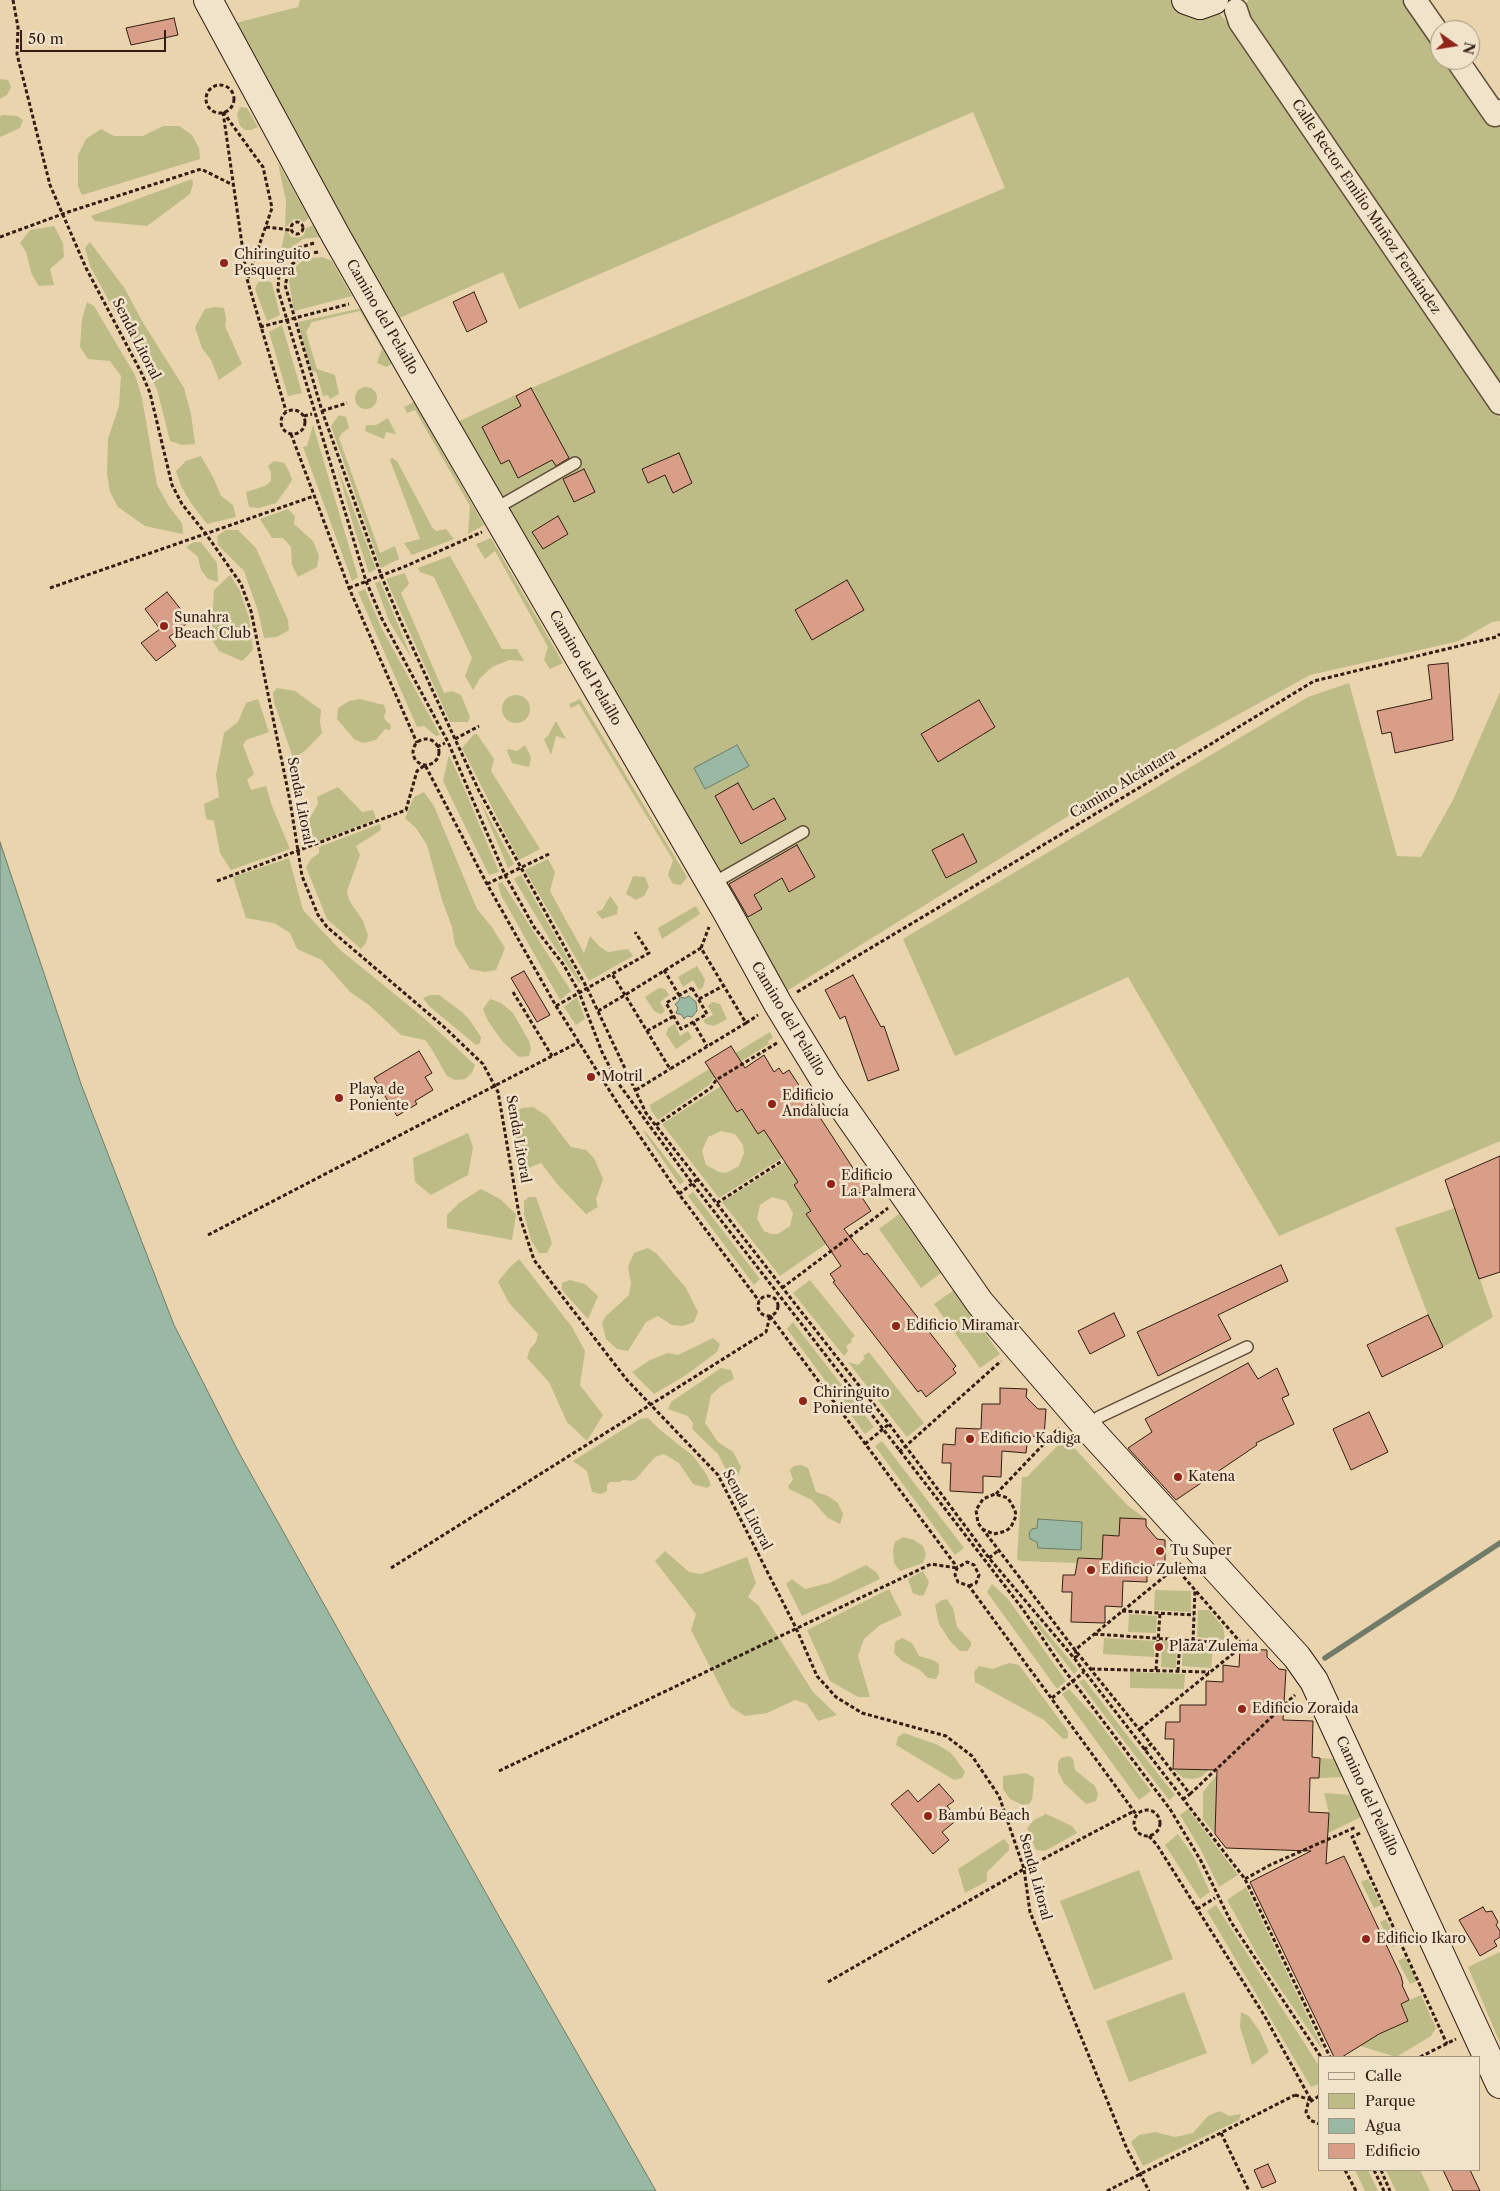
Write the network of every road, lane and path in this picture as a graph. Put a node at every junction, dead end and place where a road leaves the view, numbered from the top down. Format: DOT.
graph roads {
  1 [pos="13,0"];
  2 [pos="208,0"];
  3 [pos="1186,0"];
  4 [pos="1415,0"];
  5 [pos="1225,5"];
  6 [pos="1430,22"];
  7 [pos="1464,70"];
  8 [pos="223,112"];
  9 [pos="1500,112"];
  10 [pos="255,146"];
  11 [pos="250,149"];
  12 [pos="234,185"];
  13 [pos="62,214"];
  14 [pos="266,227"];
  15 [pos="290,230"];
  16 [pos="0,237"];
  17 [pos="329,244"];
  18 [pos="248,279"];
  19 [pos="372,298"];
  20 [pos="293,318"];
  21 [pos="286,320"];
  22 [pos="260,327"];
  23 [pos="347,403"];
  24 [pos="1500,403"];
  25 [pos="322,411"];
  26 [pos="286,412"];
  27 [pos="312,414"];
  28 [pos="304,416"];
  29 [pos="291,434"];
  30 [pos="575,463"];
  31 [pos="314,496"];
  32 [pos="491,519"];
  33 [pos="206,534"];
  34 [pos="381,575"];
  35 [pos="366,580"];
  36 [pos="50,588"];
  37 [pos="349,588"];
  38 [pos="1500,634"];
  39 [pos="479,726"];
  40 [pos="455,738"];
  41 [pos="446,743"];
  42 [pos="416,744"];
  43 [pos="437,747"];
  44 [pos="426,765"];
  45 [pos="803,832"];
  46 [pos="299,851"];
  47 [pos="549,854"];
  48 [pos="520,868"];
  49 [pos="505,875"];
  50 [pos="216,881"];
  51 [pos="487,884"];
  52 [pos="710,885"];
  53 [pos="711,919"];
  54 [pos="635,932"];
  55 [pos="701,948"];
  56 [pos="664,970"];
  57 [pos="612,974"];
  58 [pos="723,986"];
  59 [pos="588,988"];
  60 [pos="514,992"];
  61 [pos="579,992"];
  62 [pos="625,995"];
  63 [pos="679,995"];
  64 [pos="699,1000"];
  65 [pos="556,1006"];
  66 [pos="771,1007"];
  67 [pos="598,1011"];
  68 [pos="674,1016"];
  69 [pos="693,1022"];
  70 [pos="746,1023"];
  71 [pos="647,1031"];
  72 [pos="781,1041"];
  73 [pos="579,1042"];
  74 [pos="707,1046"];
  75 [pos="552,1056"];
  76 [pos="670,1069"];
  77 [pos="495,1085"];
  78 [pos="636,1090"];
  79 [pos="656,1125"];
  80 [pos="782,1162"];
  81 [pos="698,1179"];
  82 [pos="692,1183"];
  83 [pos="678,1194"];
  84 [pos="717,1203"];
  85 [pos="894,1204"];
  86 [pos="208,1235"];
  87 [pos="782,1288"];
  88 [pos="759,1301"];
  89 [pos="770,1316"];
  90 [pos="1017,1346"];
  91 [pos="1247,1347"];
  92 [pos="651,1405"];
  93 [pos="889,1424"];
  94 [pos="1063,1424"];
  95 [pos="1089,1429"];
  96 [pos="882,1430"];
  97 [pos="864,1444"];
  98 [pos="905,1446"];
  99 [pos="899,1452"];
  100 [pos="995,1494"];
  101 [pos="982,1529"];
  102 [pos="999,1550"];
  103 [pos="1186,1557"];
  104 [pos="988,1558"];
  105 [pos="982,1564"];
  106 [pos="1175,1567"];
  107 [pos="391,1568"];
  108 [pos="957,1568"];
  109 [pos="977,1568"];
  110 [pos="969,1586"];
  111 [pos="1195,1589"];
  112 [pos="1122,1611"];
  113 [pos="1160,1613"];
  114 [pos="1194,1615"];
  115 [pos="796,1628"];
  116 [pos="1094,1634"];
  117 [pos="1158,1639"];
  118 [pos="1252,1639"];
  119 [pos="1180,1640"];
  120 [pos="1193,1641"];
  121 [pos="1242,1644"];
  122 [pos="1075,1650"];
  123 [pos="1074,1658"];
  124 [pos="1091,1669"];
  125 [pos="1156,1670"];
  126 [pos="1178,1671"];
  127 [pos="1084,1672"];
  128 [pos="1210,1672"];
  129 [pos="1073,1681"];
  130 [pos="1300,1690"];
  131 [pos="1052,1698"];
  132 [pos="1140,1729"];
  133 [pos="1151,1744"];
  134 [pos="1144,1750"];
  135 [pos="499,1771"];
  136 [pos="1190,1794"];
  137 [pos="1182,1800"];
  138 [pos="1135,1813"];
  139 [pos="1164,1813"];
  140 [pos="1159,1816"];
  141 [pos="1360,1825"];
  142 [pos="1367,1830"];
  143 [pos="1149,1836"];
  144 [pos="1024,1868"];
  145 [pos="1245,1879"];
  146 [pos="1215,1898"];
  147 [pos="1197,1909"];
  148 [pos="828,1982"];
  149 [pos="1474,2030"];
  150 [pos="1447,2044"];
  151 [pos="1320,2056"];
  152 [pos="1330,2056"];
  153 [pos="1422,2056"];
  154 [pos="1500,2084"];
  155 [pos="1318,2096"];
  156 [pos="1311,2100"];
  157 [pos="1318,2124"];
  158 [pos="1221,2133"];
  159 [pos="1346,2171"];
  160 [pos="1374,2171"];
  161 [pos="1381,2171"];
  162 [pos="1139,2175"];
  163 [pos="1107,2191"];
  164 [pos="1149,2191"];
  165 [pos="1249,2191"];
  166 [pos="1356,2191"];
  167 [pos="1384,2191"];
  168 [pos="1390,2191"];
  1 -- 13 [label="path, Senda Litoral"];
  2 -- 17 [label="street, Camino del Pelaíllo"];
  3 -- 5 [label="street"];
  4 -- 6 [label="street"];
  5 -- 24 [label="street, Calle Rector Emilio Muñoz Fernández"];
  7 -- 9 [label="street"];
  8 -- 8 [label="path"];
  8 -- 11 [label="path"];
  8 -- 12 [label="path"];
  10 -- 11 [label="path"];
  11 -- 14 [label="path"];
  12 -- 13 [label="path"];
  12 -- 18 [label="path"];
  13 -- 16 [label="path"];
  13 -- 33 [label="path, Senda Litoral"];
  14 -- 15 [label="path"];
  14 -- 18 [label="path"];
  15 -- 15 [label="path"];
  17 -- 19 [label="street, Camino del Pelaíllo"];
  17 -- 20 [label="path"];
  17 -- 21 [label="path"];
  18 -- 22 [label="path"];
  19 -- 20 [label="path"];
  19 -- 32 [label="street, Camino del Pelaíllo"];
  20 -- 21 [label="path"];
  20 -- 25 [label="path"];
  21 -- 22 [label="path"];
  21 -- 35 [label="path"];
  22 -- 26 [label="path"];
  23 -- 25 [label="path"];
  25 -- 34 [label="path"];
  26 -- 28 [label="path"];
  26 -- 29 [label="path"];
  27 -- 28 [label="path"];
  28 -- 29 [label="path"];
  29 -- 31 [label="path"];
  30 -- 32 [label="lane"];
  31 -- 33 [label="path"];
  31 -- 37 [label="path"];
  32 -- 34 [label="path"];
  32 -- 52 [label="street, Camino del Pelaíllo"];
  33 -- 36 [label="path"];
  33 -- 46 [label="path, Senda Litoral"];
  34 -- 35 [label="path"];
  34 -- 40 [label="path"];
  35 -- 37 [label="path"];
  35 -- 49 [label="path"];
  37 -- 42 [label="path"];
  38 -- 66 [label="path, Camino Alcántara"];
  39 -- 40 [label="path"];
  40 -- 48 [label="path"];
  41 -- 43 [label="path"];
  42 -- 43 [label="path"];
  42 -- 44 [label="path"];
  43 -- 44 [label="path"];
  44 -- 46 [label="path"];
  44 -- 51 [label="path"];
  45 -- 52 [label="lane"];
  46 -- 50 [label="path"];
  46 -- 77 [label="path, Senda Litoral"];
  47 -- 48 [label="path"];
  48 -- 49 [label="path"];
  48 -- 59 [label="path"];
  49 -- 51 [label="path"];
  49 -- 61 [label="path"];
  51 -- 65 [label="path"];
  52 -- 66 [label="street, Camino del Pelaíllo"];
  53 -- 55 [label="path"];
  54 -- 57 [label="path"];
  55 -- 56 [label="path"];
  55 -- 58 [label="path"];
  56 -- 62 [label="path"];
  56 -- 63 [label="path"];
  57 -- 59 [label="path"];
  57 -- 62 [label="path"];
  58 -- 64 [label="path"];
  58 -- 70 [label="path"];
  59 -- 61 [label="path"];
  59 -- 67 [label="path"];
  60 -- 75 [label="path"];
  61 -- 65 [label="path"];
  61 -- 82 [label="path"];
  62 -- 67 [label="path"];
  62 -- 71 [label="path"];
  63 -- 64 [label="path"];
  63 -- 68 [label="path"];
  64 -- 69 [label="path"];
  65 -- 73 [label="path"];
  66 -- 70 [label="path, Camino Alcántara"];
  66 -- 90 [label="street, Camino del Pelaíllo"];
  67 -- 78 [label="path"];
  68 -- 69 [label="path"];
  68 -- 71 [label="path"];
  69 -- 74 [label="path"];
  70 -- 74 [label="path, Camino Alcántara"];
  71 -- 76 [label="path"];
  72 -- 79 [label="path"];
  73 -- 75 [label="path"];
  73 -- 83 [label="path"];
  74 -- 76 [label="path, Camino Alcántara"];
  75 -- 77 [label="path"];
  76 -- 78 [label="path, Camino Alcántara"];
  77 -- 86 [label="path"];
  77 -- 92 [label="path, Senda Litoral"];
  78 -- 79 [label="path"];
  79 -- 81 [label="path"];
  80 -- 84 [label="path"];
  81 -- 82 [label="path"];
  81 -- 84 [label="path"];
  82 -- 83 [label="path"];
  82 -- 96 [label="path"];
  83 -- 88 [label="path"];
  84 -- 87 [label="path"];
  85 -- 87 [label="path"];
  87 -- 93 [label="path"];
  88 -- 89 [label="path"];
  88 -- 89 [label="path"];
  89 -- 92 [label="path"];
  89 -- 97 [label="path"];
  90 -- 95 [label="street, Camino del Pelaíllo"];
  90 -- 98 [label="path"];
  91 -- 95 [label="lane"];
  92 -- 107 [label="path"];
  92 -- 115 [label="path, Senda Litoral"];
  93 -- 96 [label="path"];
  93 -- 98 [label="path"];
  94 -- 100 [label="path"];
  95 -- 149 [label="street, Camino del Pelaíllo"];
  96 -- 97 [label="path"];
  96 -- 99 [label="path"];
  97 -- 108 [label="path"];
  98 -- 99 [label="path"];
  98 -- 104 [label="path"];
  99 -- 129 [label="path"];
  100 -- 101 [label="path"];
  100 -- 101 [label="path"];
  101 -- 102 [label="path"];
  102 -- 104 [label="path"];
  102 -- 122 [label="path"];
  103 -- 106 [label="path"];
  104 -- 123 [label="path"];
  105 -- 109 [label="path"];
  106 -- 111 [label="path"];
  106 -- 112 [label="path"];
  108 -- 109 [label="path"];
  108 -- 110 [label="path"];
  108 -- 115 [label="path"];
  109 -- 110 [label="path"];
  110 -- 131 [label="path"];
  111 -- 114 [label="path"];
  111 -- 121 [label="path"];
  112 -- 113 [label="path"];
  112 -- 116 [label="path"];
  113 -- 114 [label="path"];
  113 -- 117 [label="path"];
  114 -- 120 [label="path"];
  115 -- 135 [label="path"];
  115 -- 144 [label="path, Senda Litoral"];
  116 -- 117 [label="path"];
  116 -- 122 [label="path"];
  117 -- 119 [label="path"];
  117 -- 125 [label="path"];
  118 -- 121 [label="path"];
  119 -- 120 [label="path"];
  119 -- 126 [label="path"];
  120 -- 121 [label="path"];
  121 -- 128 [label="path"];
  122 -- 123 [label="path"];
  122 -- 124 [label="path"];
  123 -- 127 [label="path"];
  124 -- 125 [label="path"];
  124 -- 132 [label="path"];
  125 -- 126 [label="path"];
  126 -- 128 [label="path"];
  127 -- 129 [label="path"];
  127 -- 134 [label="path"];
  128 -- 132 [label="path"];
  129 -- 131 [label="path"];
  129 -- 151 [label="path"];
  130 -- 136 [label="path"];
  131 -- 138 [label="path"];
  132 -- 133 [label="path"];
  133 -- 134 [label="path"];
  133 -- 136 [label="path"];
  134 -- 137 [label="path"];
  136 -- 137 [label="path"];
  137 -- 145 [label="path"];
  138 -- 140 [label="path"];
  138 -- 143 [label="path"];
  138 -- 144 [label="path"];
  139 -- 140 [label="path"];
  140 -- 143 [label="path"];
  141 -- 145 [label="path"];
  142 -- 150 [label="path"];
  143 -- 147 [label="path"];
  144 -- 148 [label="path"];
  144 -- 162 [label="path, Senda Litoral"];
  145 -- 152 [label="path"];
  146 -- 147 [label="path"];
  147 -- 156 [label="path"];
  149 -- 150 [label="path"];
  149 -- 154 [label="street, Camino del Pelaíllo"];
  150 -- 153 [label="path"];
  155 -- 156 [label="path"];
  156 -- 157 [label="path"];
  156 -- 158 [label="path, bridge"];
  158 -- 162 [label="path, bridge"];
  158 -- 165 [label="path"];
  159 -- 166 [label="path"];
  160 -- 167 [label="path"];
  161 -- 168 [label="path"];
  162 -- 163 [label="path, bridge"];
  162 -- 164 [label="path, Senda Litoral"];
}
